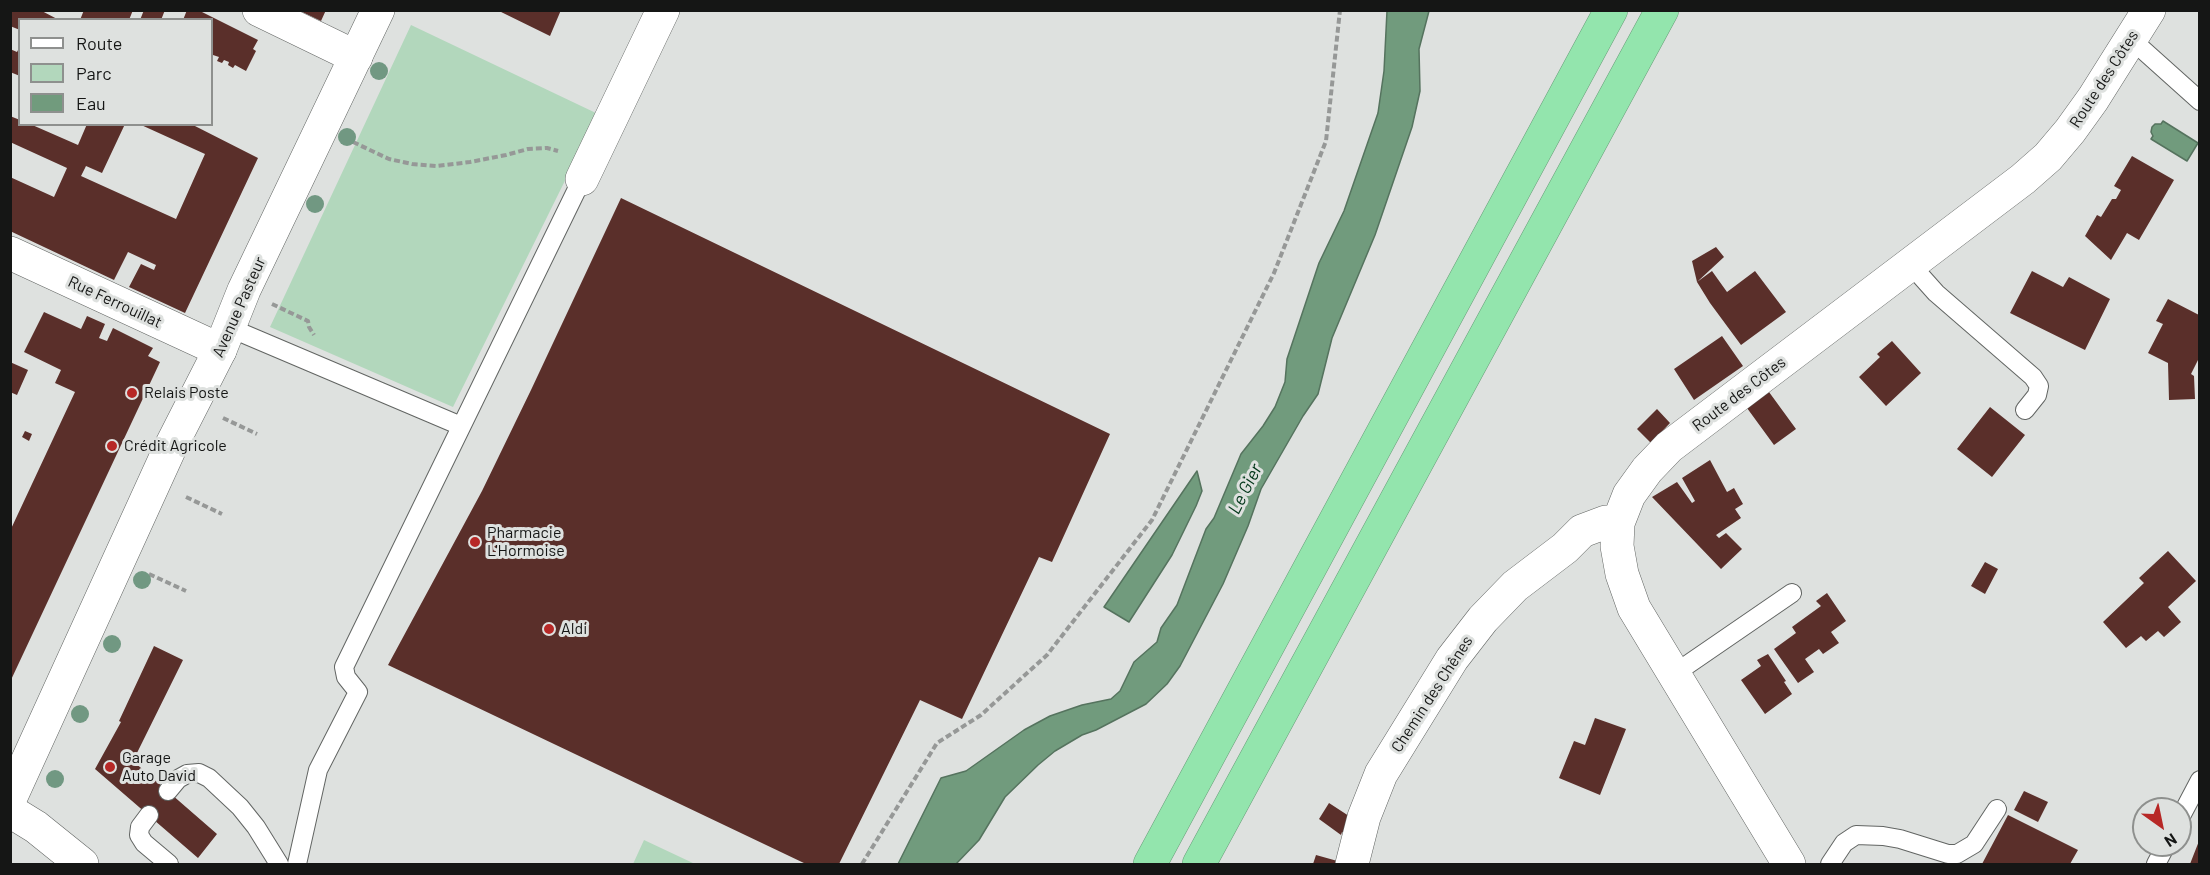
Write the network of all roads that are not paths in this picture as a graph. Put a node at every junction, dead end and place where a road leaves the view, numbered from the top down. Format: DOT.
graph roads {
  1 [pos="259,10"];
  2 [pos="378,10"];
  3 [pos="663,10"];
  4 [pos="1611,10"];
  5 [pos="1662,10"];
  6 [pos="2149,10"];
  7 [pos="2130,41"];
  8 [pos="356,57"];
  9 [pos="2199,101"];
  10 [pos="582,179"];
  11 [pos="10,253"];
  12 [pos="1911,265"];
  13 [pos="225,339"];
  14 [pos="2025,410"];
  15 [pos="461,426"];
  16 [pos="1618,523"];
  17 [pos="1792,593"];
  18 [pos="1674,674"];
  19 [pos="2199,780"];
  20 [pos="168,792"];
  21 [pos="2190,797"];
  22 [pos="10,799"];
  23 [pos="1997,809"];
  24 [pos="10,812"];
  25 [pos="149,815"];
  26 [pos="82,864"];
  27 [pos="169,864"];
  28 [pos="279,864"];
  29 [pos="297,864"];
  30 [pos="1150,864"];
  31 [pos="1199,864"];
  32 [pos="1352,864"];
  33 [pos="1789,864"];
  34 [pos="1830,864"];
  1 -- 8 [label="street"];
  2 -- 8 [label="street, Avenue Pasteur"];
  3 -- 10 [label="street"];
  4 -- 30 [label="highway"];
  5 -- 31 [label="highway"];
  6 -- 7 [label="street, Route des Côtes"];
  7 -- 9 [label="lane"];
  7 -- 12 [label="street, Route des Côtes"];
  8 -- 13 [label="street, Avenue Pasteur"];
  10 -- 15 [label="lane"];
  11 -- 13 [label="street, Rue Ferrouillat"];
  12 -- 14 [label="lane"];
  12 -- 16 [label="street, Route des Côtes"];
  13 -- 15 [label="lane"];
  13 -- 22 [label="street, Avenue Pasteur"];
  15 -- 29 [label="lane"];
  16 -- 18 [label="street, Route des Côtes"];
  16 -- 32 [label="street, Chemin des Chênes"];
  17 -- 18 [label="lane"];
  18 -- 33 [label="street, Route des Côtes"];
  19 -- 21 [label="lane"];
  20 -- 28 [label="lane"];
  23 -- 34 [label="lane"];
  24 -- 26 [label="street"];
  25 -- 27 [label="lane"];
}
